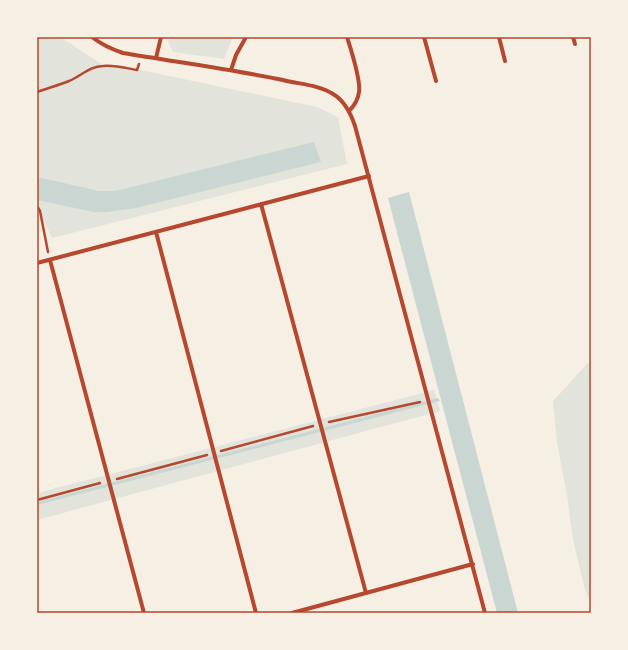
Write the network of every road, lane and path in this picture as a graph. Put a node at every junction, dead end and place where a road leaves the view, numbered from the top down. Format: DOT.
graph roads {
  1 [pos="92,37"];
  2 [pos="161,37"];
  3 [pos="246,37"];
  4 [pos="347,37"];
  5 [pos="424,37"];
  6 [pos="499,37"];
  7 [pos="573,37"];
  8 [pos="575,44"];
  9 [pos="143,56"];
  10 [pos="156,58"];
  11 [pos="505,61"];
  12 [pos="231,70"];
  13 [pos="436,81"];
  14 [pos="37,92"];
  15 [pos="349,111"];
  16 [pos="369,176"];
  17 [pos="262,204"];
  18 [pos="37,206"];
  19 [pos="156,232"];
  20 [pos="50,260"];
  21 [pos="37,263"];
  22 [pos="429,400"];
  23 [pos="320,424"];
  24 [pos="214,453"];
  25 [pos="109,481"];
  26 [pos="37,500"];
  27 [pos="473,564"];
  28 [pos="366,593"];
  29 [pos="144,613"];
  30 [pos="256,613"];
  31 [pos="292,613"];
  32 [pos="485,613"];
  1 -- 9 [label="street"];
  2 -- 10 [label="street"];
  3 -- 12 [label="street"];
  4 -- 15 [label="street"];
  5 -- 13 [label="street"];
  6 -- 11 [label="street"];
  7 -- 8 [label="street"];
  9 -- 10 [label="street"];
  9 -- 14 [label="path"];
  10 -- 12 [label="street"];
  12 -- 15 [label="street"];
  15 -- 16 [label="street"];
  16 -- 17 [label="street"];
  16 -- 22 [label="street"];
  17 -- 19 [label="street"];
  17 -- 23 [label="street"];
  18 -- 20 [label="path"];
  19 -- 20 [label="street"];
  19 -- 24 [label="street"];
  20 -- 21 [label="street"];
  20 -- 25 [label="street"];
  22 -- 23 [label="path"];
  22 -- 27 [label="street"];
  23 -- 24 [label="path"];
  23 -- 28 [label="street"];
  24 -- 25 [label="path"];
  24 -- 30 [label="street"];
  25 -- 26 [label="path"];
  25 -- 29 [label="street"];
  27 -- 28 [label="street"];
  27 -- 32 [label="street"];
  28 -- 31 [label="street"];
}
